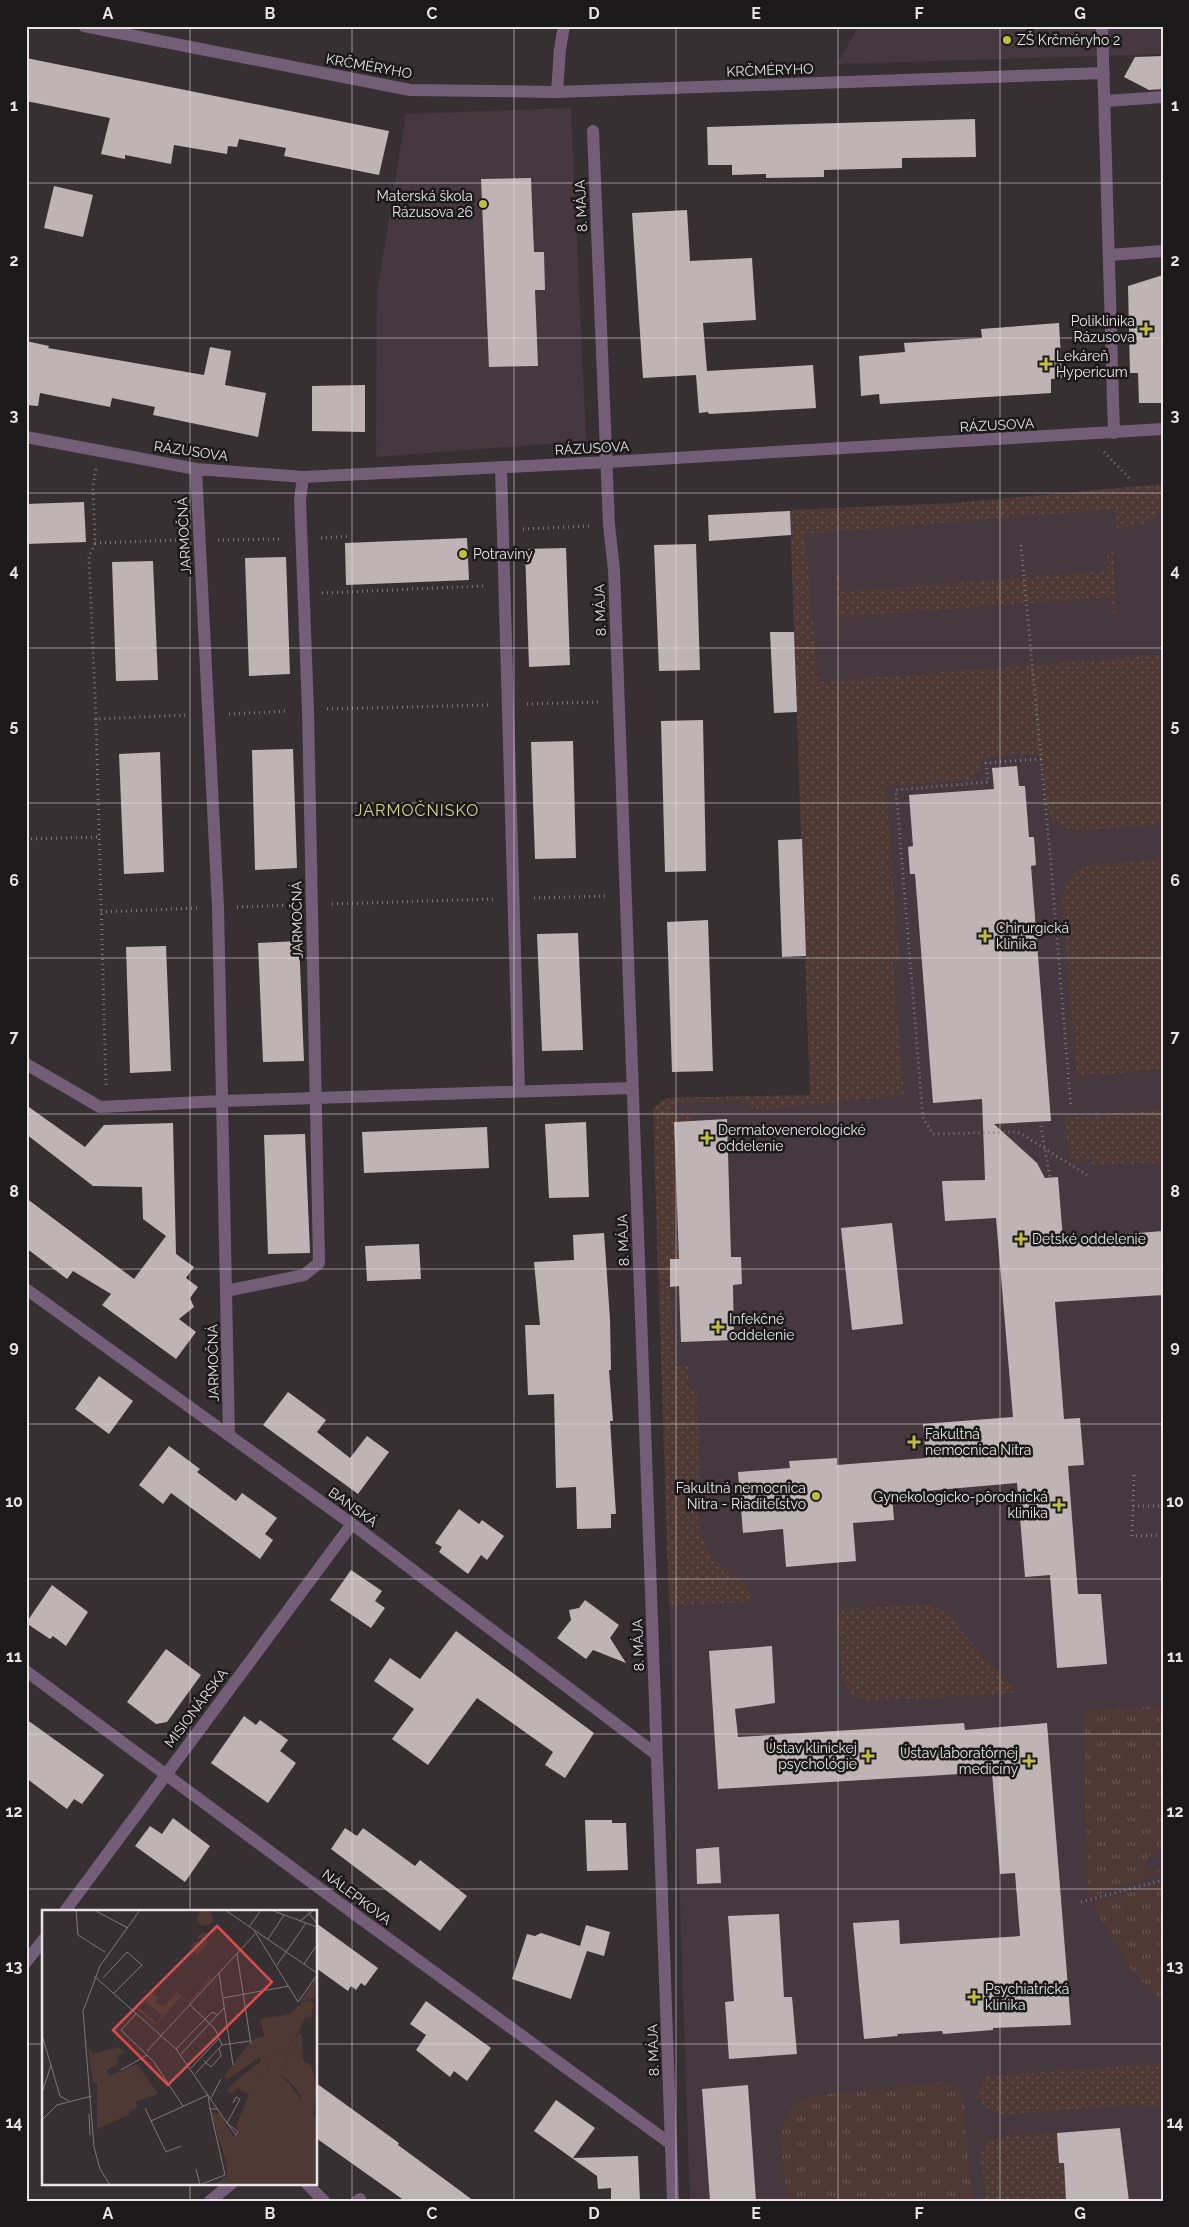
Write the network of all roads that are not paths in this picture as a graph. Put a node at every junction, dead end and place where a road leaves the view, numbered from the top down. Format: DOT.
graph roads {
  1 [pos="84,26"];
  2 [pos="564,26"];
  3 [pos="1102,26"];
  4 [pos="1104,73"];
  5 [pos="557,92"];
  6 [pos="1163,97"];
  7 [pos="1106,101"];
  8 [pos="593,132"];
  9 [pos="1163,251"];
  10 [pos="1110,256"];
  11 [pos="1163,429"];
  12 [pos="1114,433"];
  13 [pos="26,437"];
  14 [pos="608,462"];
  15 [pos="501,468"];
  16 [pos="196,469"];
  17 [pos="303,477"];
  18 [pos="26,1064"];
  19 [pos="632,1088"];
  20 [pos="519,1092"];
  21 [pos="316,1098"];
  22 [pos="222,1101"];
  23 [pos="26,1289"];
  24 [pos="226,1290"];
  25 [pos="229,1435"];
  26 [pos="352,1524"];
  27 [pos="26,1671"];
  28 [pos="657,1755"];
  29 [pos="167,1774"];
  30 [pos="65,1910"];
  31 [pos="42,1942"];
  32 [pos="26,1962"];
  33 [pos="671,2144"];
  34 [pos="231,2184"];
  35 [pos="307,2184"];
  36 [pos="210,2201"];
  37 [pos="324,2201"];
  38 [pos="673,2201"];
  1 -- 5 [label="street, KRČMÉRYHO"];
  2 -- 5 [label="street"];
  3 -- 4 [label="street"];
  4 -- 5 [label="street, KRČMÉRYHO"];
  4 -- 7 [label="street"];
  6 -- 7 [label="street"];
  7 -- 10 [label="street"];
  8 -- 14 [label="street, 8. MÁJA"];
  9 -- 10 [label="street"];
  10 -- 12 [label="street"];
  11 -- 12 [label="street, RÁZUSOVA"];
  12 -- 14 [label="street, RÁZUSOVA"];
  13 -- 16 [label="street, RÁZUSOVA"];
  14 -- 15 [label="street, RÁZUSOVA"];
  14 -- 19 [label="street, 8. MÁJA"];
  15 -- 17 [label="street, RÁZUSOVA"];
  15 -- 20 [label="street"];
  16 -- 17 [label="street, RÁZUSOVA"];
  16 -- 22 [label="street, JARMOČNÁ"];
  17 -- 21 [label="street, JARMOČNÁ"];
  18 -- 22 [label="street"];
  19 -- 20 [label="street"];
  19 -- 28 [label="street, 8. MÁJA"];
  20 -- 21 [label="street"];
  21 -- 22 [label="street"];
  21 -- 24 [label="street, JARMOČNÁ"];
  22 -- 24 [label="street, JARMOČNÁ"];
  23 -- 25 [label="street, BANSKÁ"];
  24 -- 25 [label="street, JARMOČNÁ"];
  25 -- 26 [label="street, BANSKÁ"];
  26 -- 28 [label="street, BANSKÁ"];
  26 -- 29 [label="street, MISIONÁRSKA"];
  27 -- 29 [label="street, NÁLEPKOVA"];
  28 -- 33 [label="street, 8. MÁJA"];
  29 -- 30 [label="street, MISIONÁRSKA"];
  29 -- 33 [label="street, NÁLEPKOVA"];
  31 -- 32 [label="street"];
  33 -- 38 [label="street, 8. MÁJA"];
  34 -- 36 [label="street"];
  35 -- 37 [label="street"];
}
